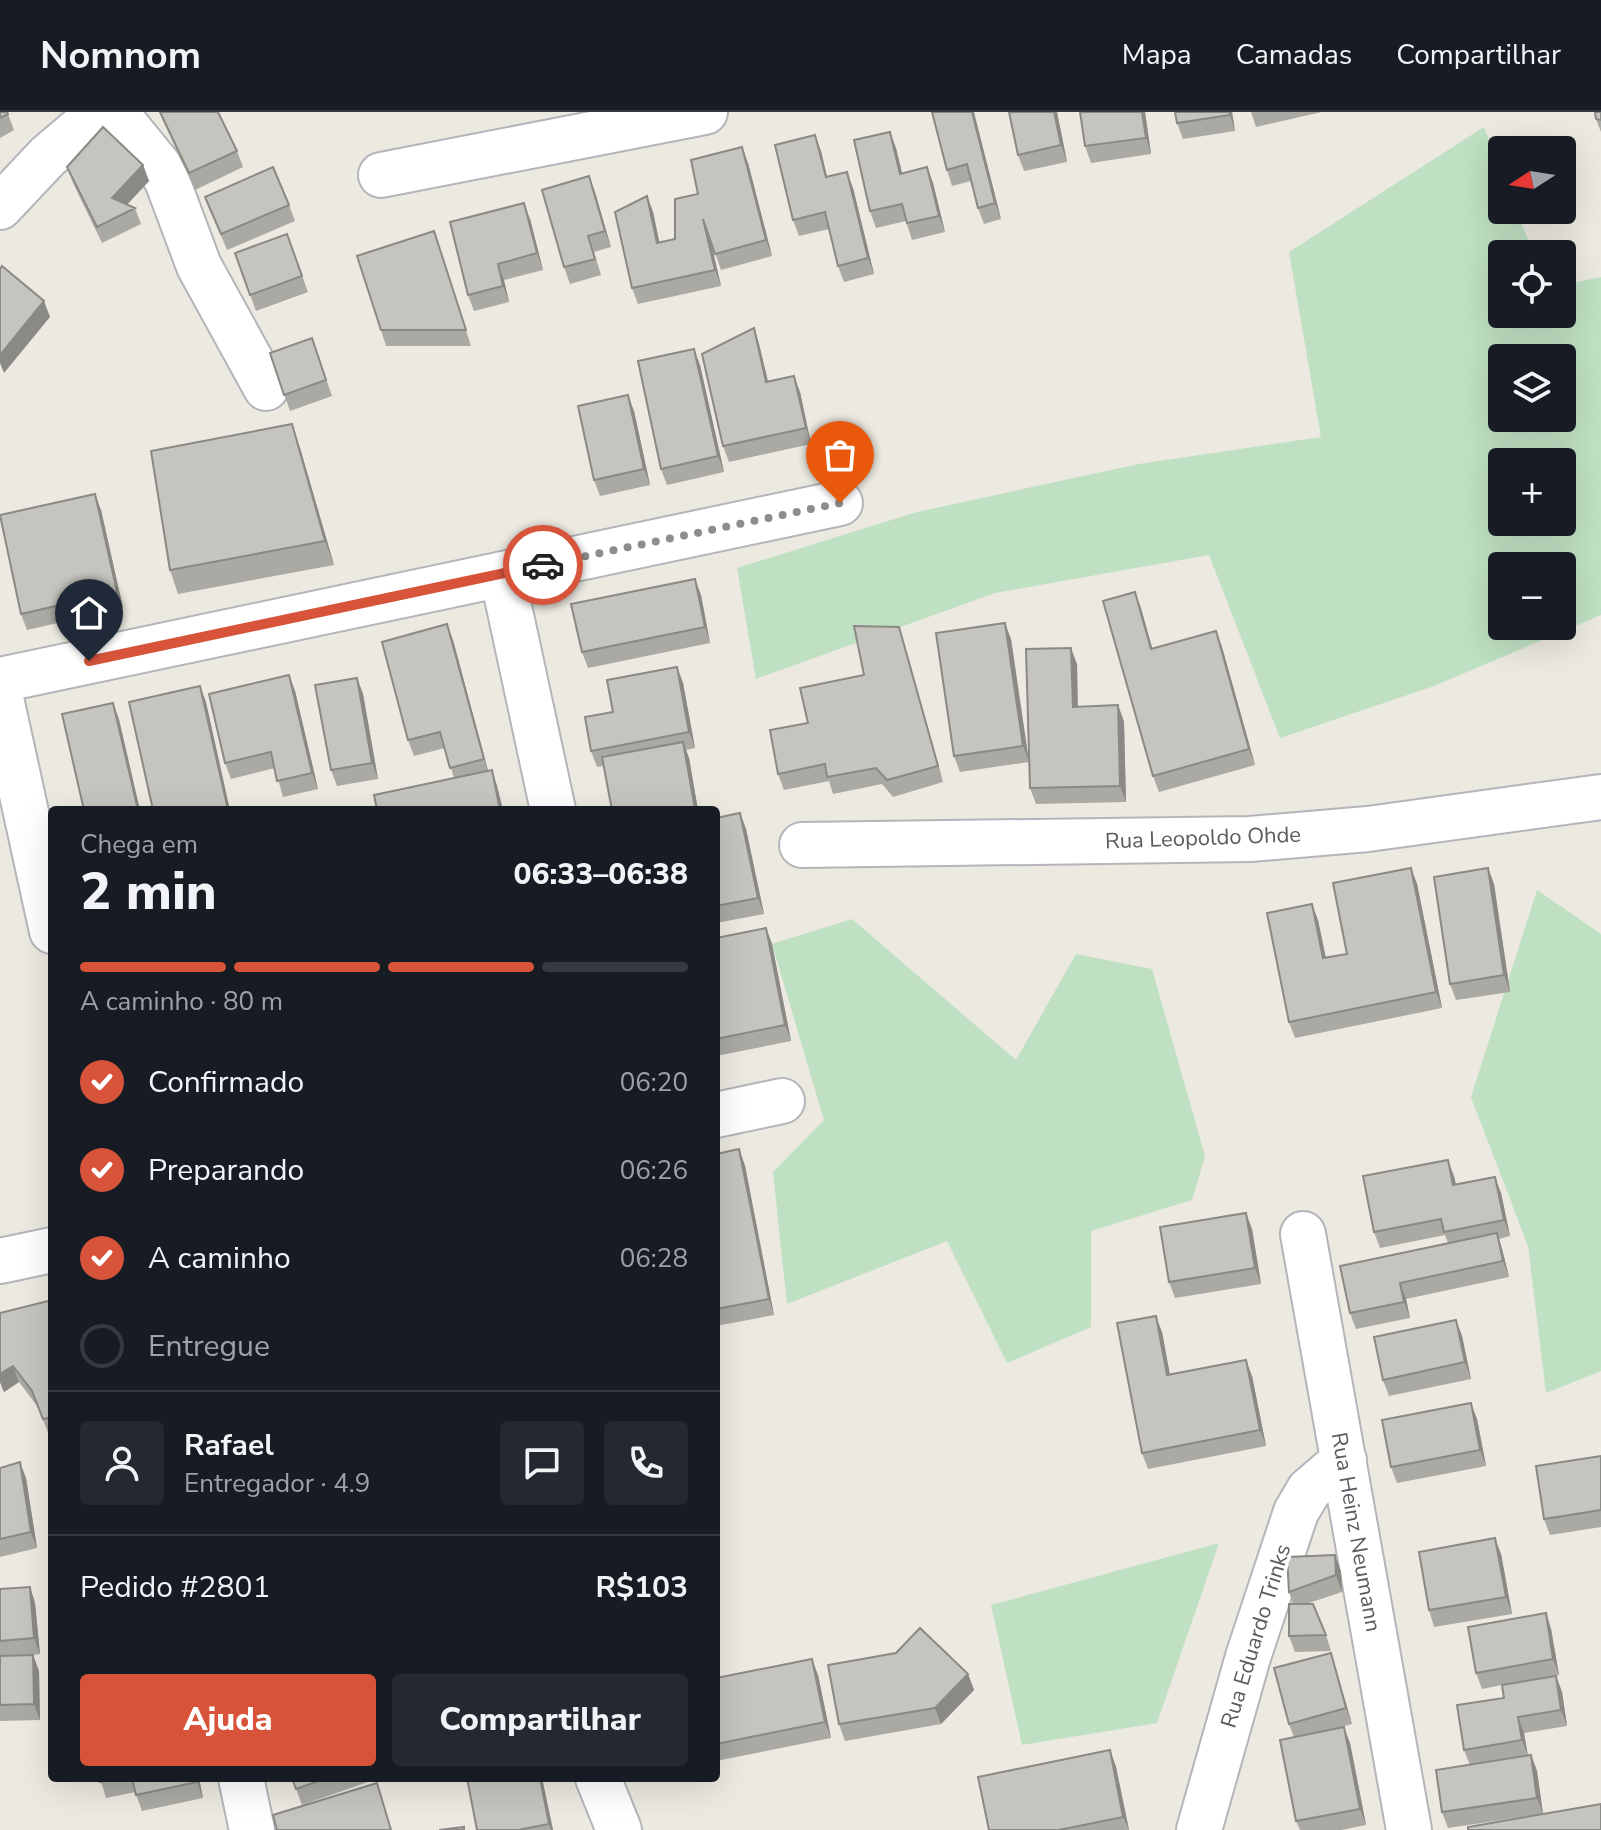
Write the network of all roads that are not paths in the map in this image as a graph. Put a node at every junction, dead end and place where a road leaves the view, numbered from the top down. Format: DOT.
graph roads {
  1 [pos="100,112"];
  2 [pos="115,112"];
  3 [pos="705,112"];
  4 [pos="381,175"];
  5 [pos="0,207"];
  6 [pos="266,388"];
  7 [pos="840,503"];
  8 [pos="502,574"];
  9 [pos="0,680"];
  10 [pos="0,694"];
  11 [pos="1601,797"];
  12 [pos="552,806"];
  13 [pos="802,845"];
  14 [pos="48,913"];
  15 [pos="782,1101"];
  16 [pos="720,1114"];
  17 [pos="1303,1234"];
  18 [pos="48,1251"];
  19 [pos="0,1261"];
  20 [pos="1344,1460"];
  21 [pos="242,1782"];
  22 [pos="600,1782"];
  23 [pos="252,1830"];
  24 [pos="619,1830"];
  25 [pos="1199,1830"];
  26 [pos="1409,1830"];
  1 -- 5 [label="street"];
  2 -- 6 [label="street"];
  3 -- 4 [label="street"];
  7 -- 8 [label="street"];
  8 -- 9 [label="street"];
  8 -- 12 [label="street"];
  10 -- 14 [label="street"];
  11 -- 13 [label="street, Rua Leopoldo Ohde"];
  15 -- 16 [label="street"];
  17 -- 20 [label="street, Rua Heinz Neumann"];
  18 -- 19 [label="street"];
  20 -- 25 [label="street, Rua Eduardo Trinks"];
  20 -- 26 [label="street, Rua Heinz Neumann"];
  21 -- 23 [label="street"];
  22 -- 24 [label="street"];
}
